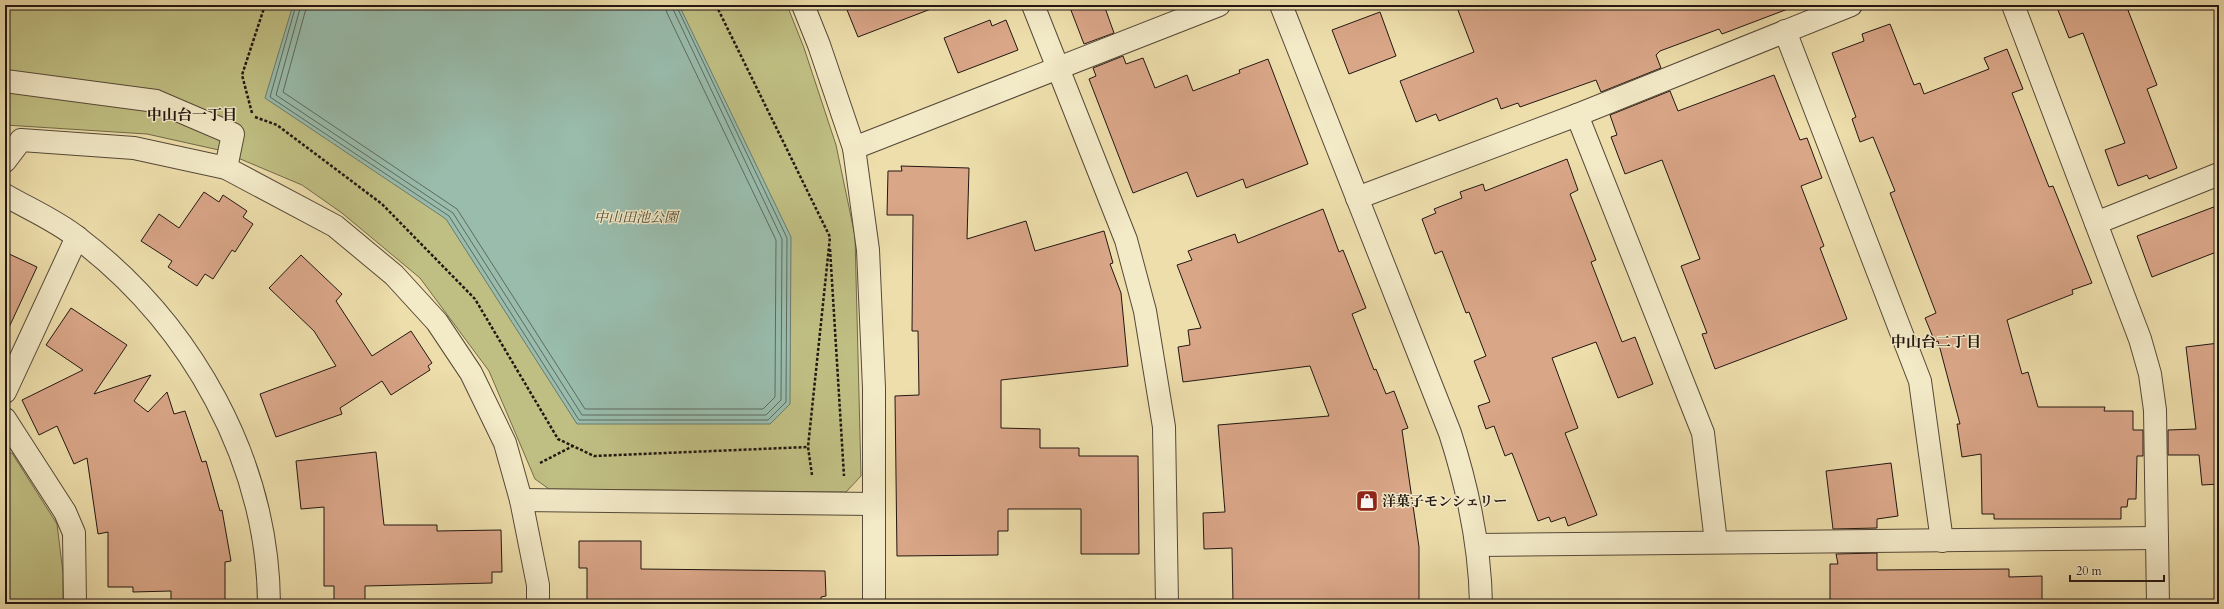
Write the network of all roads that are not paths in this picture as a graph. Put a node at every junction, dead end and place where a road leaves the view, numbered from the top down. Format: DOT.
graph roads {
  1 [pos="803,5"];
  2 [pos="1033,5"];
  3 [pos="1219,5"];
  4 [pos="1281,5"];
  5 [pos="1851,5"];
  6 [pos="2013,5"];
  7 [pos="1785,32"];
  8 [pos="1057,67"];
  9 [pos="5,81"];
  10 [pos="1577,115"];
  11 [pos="854,148"];
  12 [pos="5,161"];
  13 [pos="226,168"];
  14 [pos="2219,174"];
  15 [pos="5,195"];
  16 [pos="1357,198"];
  17 [pos="2096,223"];
  18 [pos="78,237"];
  19 [pos="5,392"];
  20 [pos="5,419"];
  21 [pos="521,500"];
  22 [pos="874,504"];
  23 [pos="2157,538"];
  24 [pos="1942,541"];
  25 [pos="1716,542"];
  26 [pos="1478,545"];
  27 [pos="75,604"];
  28 [pos="269,604"];
  29 [pos="538,604"];
  30 [pos="874,604"];
  31 [pos="1167,604"];
  32 [pos="1481,604"];
  33 [pos="2158,604"];
  1 -- 11 [label="street"];
  2 -- 8 [label="street"];
  3 -- 8 [label="street"];
  4 -- 16 [label="street"];
  5 -- 7 [label="street"];
  6 -- 17 [label="street"];
  7 -- 10 [label="street"];
  7 -- 24 [label="street"];
  8 -- 11 [label="street"];
  8 -- 31 [label="street"];
  9 -- 13 [label="street"];
  10 -- 16 [label="street"];
  10 -- 25 [label="street"];
  11 -- 22 [label="street"];
  12 -- 13 [label="street"];
  13 -- 21 [label="street"];
  14 -- 17 [label="street"];
  15 -- 18 [label="street"];
  16 -- 26 [label="street"];
  17 -- 23 [label="street"];
  18 -- 19 [label="street"];
  18 -- 28 [label="street"];
  20 -- 27 [label="street"];
  21 -- 22 [label="street"];
  21 -- 29 [label="street"];
  22 -- 30 [label="street"];
  23 -- 24 [label="street"];
  23 -- 33 [label="street"];
  24 -- 25 [label="street"];
  25 -- 26 [label="street"];
  26 -- 32 [label="street"];
}
